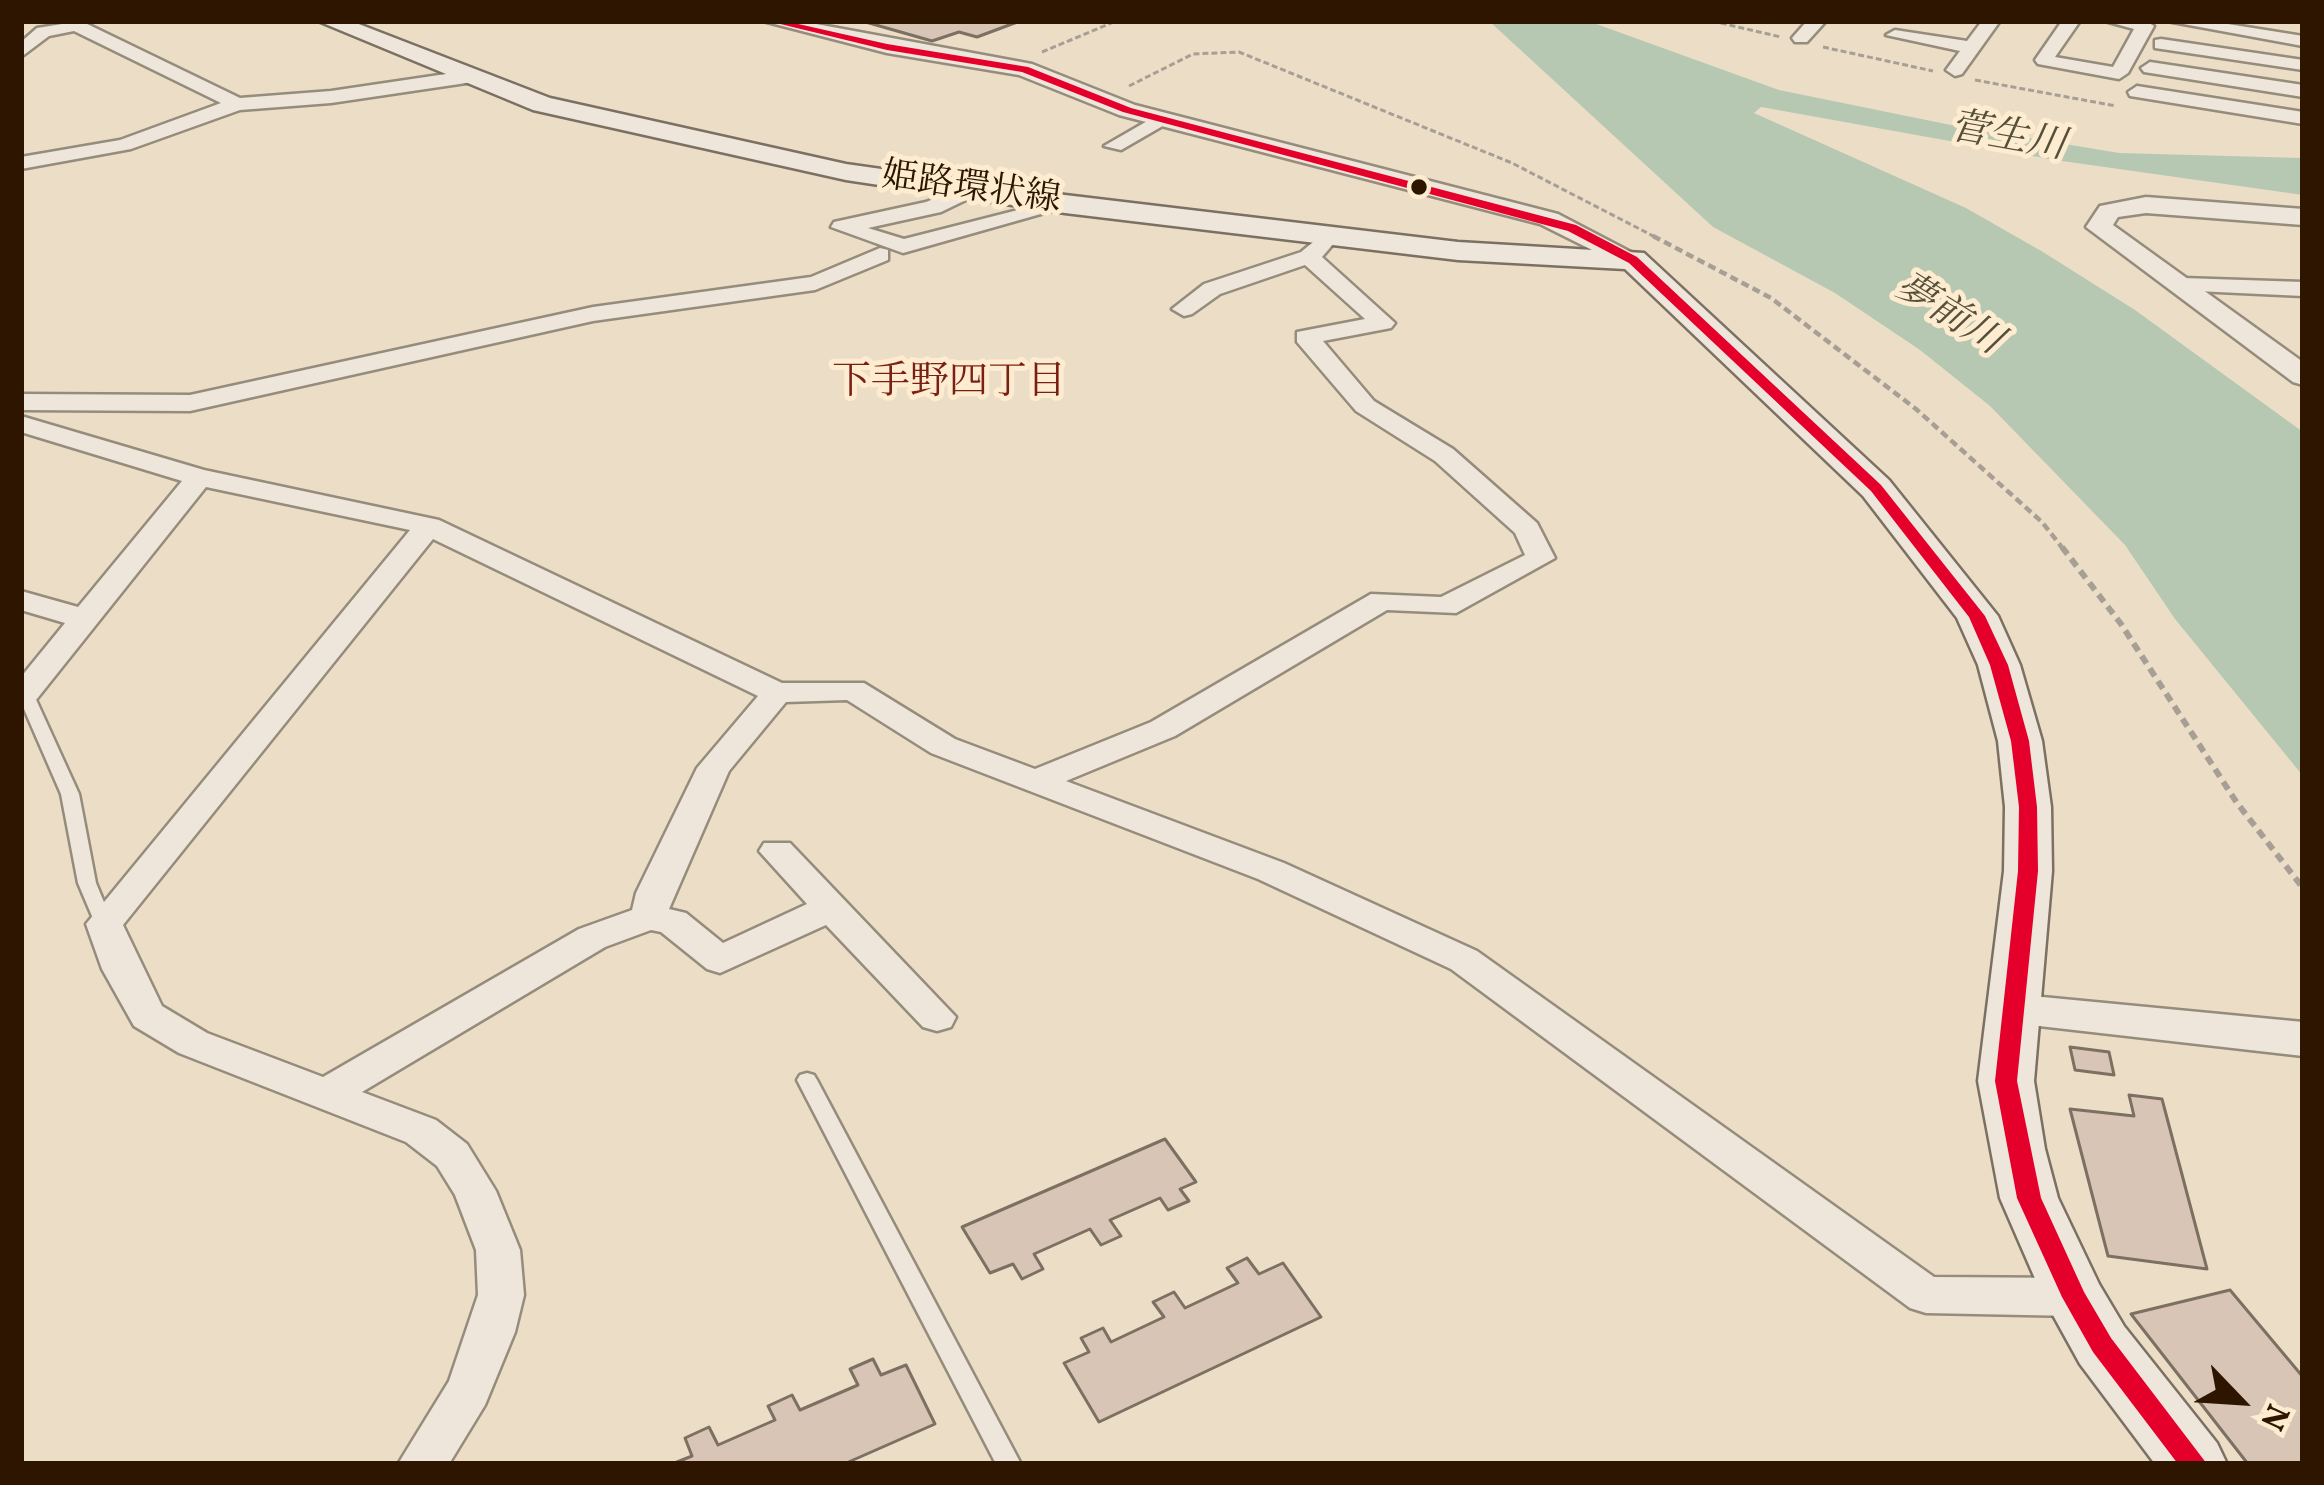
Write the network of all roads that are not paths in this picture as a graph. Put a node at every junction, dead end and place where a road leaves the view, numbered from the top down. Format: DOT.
graph roads {
  1 [pos="330,21"];
  2 [pos="773,21"];
  3 [pos="1817,21"];
  4 [pos="1991,21"];
  5 [pos="2071,21"];
  6 [pos="2114,21"];
  7 [pos="2175,21"];
  8 [pos="1895,35"];
  9 [pos="1800,39"];
  10 [pos="2303,40"];
  11 [pos="2161,44"];
  12 [pos="1972,47"];
  13 [pos="21,52"];
  14 [pos="2303,65"];
  15 [pos="2150,68"];
  16 [pos="1956,74"];
  17 [pos="472,76"];
  18 [pos="2303,91"];
  19 [pos="237,104"];
  20 [pos="2303,118"];
  21 [pos="1163,120"];
  22 [pos="1114,146"];
  23 [pos="21,163"];
  24 [pos="969,190"];
  25 [pos="1065,204"];
  26 [pos="2303,218"];
  27 [pos="1319,246"];
  28 [pos="880,254"];
  29 [pos="1633,260"];
  30 [pos="2183,285"];
  31 [pos="2303,290"];
  32 [pos="1184,309"];
  33 [pos="2303,376"];
  34 [pos="21,402"];
  35 [pos="21,424"];
  36 [pos="200,477"];
  37 [pos="429,526"];
  38 [pos="21,600"];
  39 [pos="81,618"];
  40 [pos="25,693"];
  41 [pos="777,693"];
  42 [pos="1039,780"];
  43 [pos="777,851"];
  44 [pos="832,907"];
  45 [pos="649,917"];
  46 [pos="104,925"];
  47 [pos="2011,1010"];
  48 [pos="938,1017"];
  49 [pos="2303,1039"];
  50 [pos="806,1080"];
  51 [pos="323,1096"];
  52 [pos="2074,1297"];
  53 [pos="422,1464"];
  54 [pos="1009,1464"];
  55 [pos="2194,1464"];
  1 -- 17 [label="main road, 姫路環状線"];
  2 -- 21 [label="street"];
  3 -- 9 [label="street"];
  4 -- 12 [label="street"];
  5 -- 6 [label="street"];
  7 -- 10 [label="street"];
  7 -- 11 [label="street"];
  8 -- 12 [label="street"];
  11 -- 14 [label="street"];
  11 -- 15 [label="street"];
  12 -- 16 [label="street"];
  13 -- 19 [label="street"];
  15 -- 18 [label="street"];
  15 -- 20 [label="street"];
  17 -- 19 [label="street"];
  17 -- 24 [label="main road, 姫路環状線"];
  19 -- 23 [label="street"];
  21 -- 22 [label="street"];
  21 -- 29 [label="street"];
  24 -- 25 [label="main road, 姫路環状線"];
  24 -- 25 [label="street"];
  25 -- 27 [label="main road, 姫路環状線"];
  26 -- 30 [label="street"];
  27 -- 29 [label="main road, 姫路環状線"];
  27 -- 32 [label="street"];
  27 -- 42 [label="street"];
  28 -- 34 [label="street"];
  29 -- 47 [label="main road"];
  30 -- 31 [label="street"];
  30 -- 33 [label="street"];
  35 -- 36 [label="street"];
  36 -- 37 [label="street"];
  36 -- 39 [label="street"];
  37 -- 41 [label="street"];
  37 -- 46 [label="street"];
  38 -- 39 [label="street"];
  39 -- 40 [label="street"];
  40 -- 46 [label="lane"];
  41 -- 42 [label="street"];
  41 -- 45 [label="street"];
  42 -- 52 [label="street"];
  43 -- 44 [label="street"];
  44 -- 45 [label="street"];
  44 -- 48 [label="street"];
  45 -- 51 [label="street"];
  46 -- 51 [label="street"];
  47 -- 49 [label="street"];
  47 -- 52 [label="main road"];
  50 -- 54 [label="lane"];
  51 -- 53 [label="street"];
  52 -- 55 [label="main road"];
}
